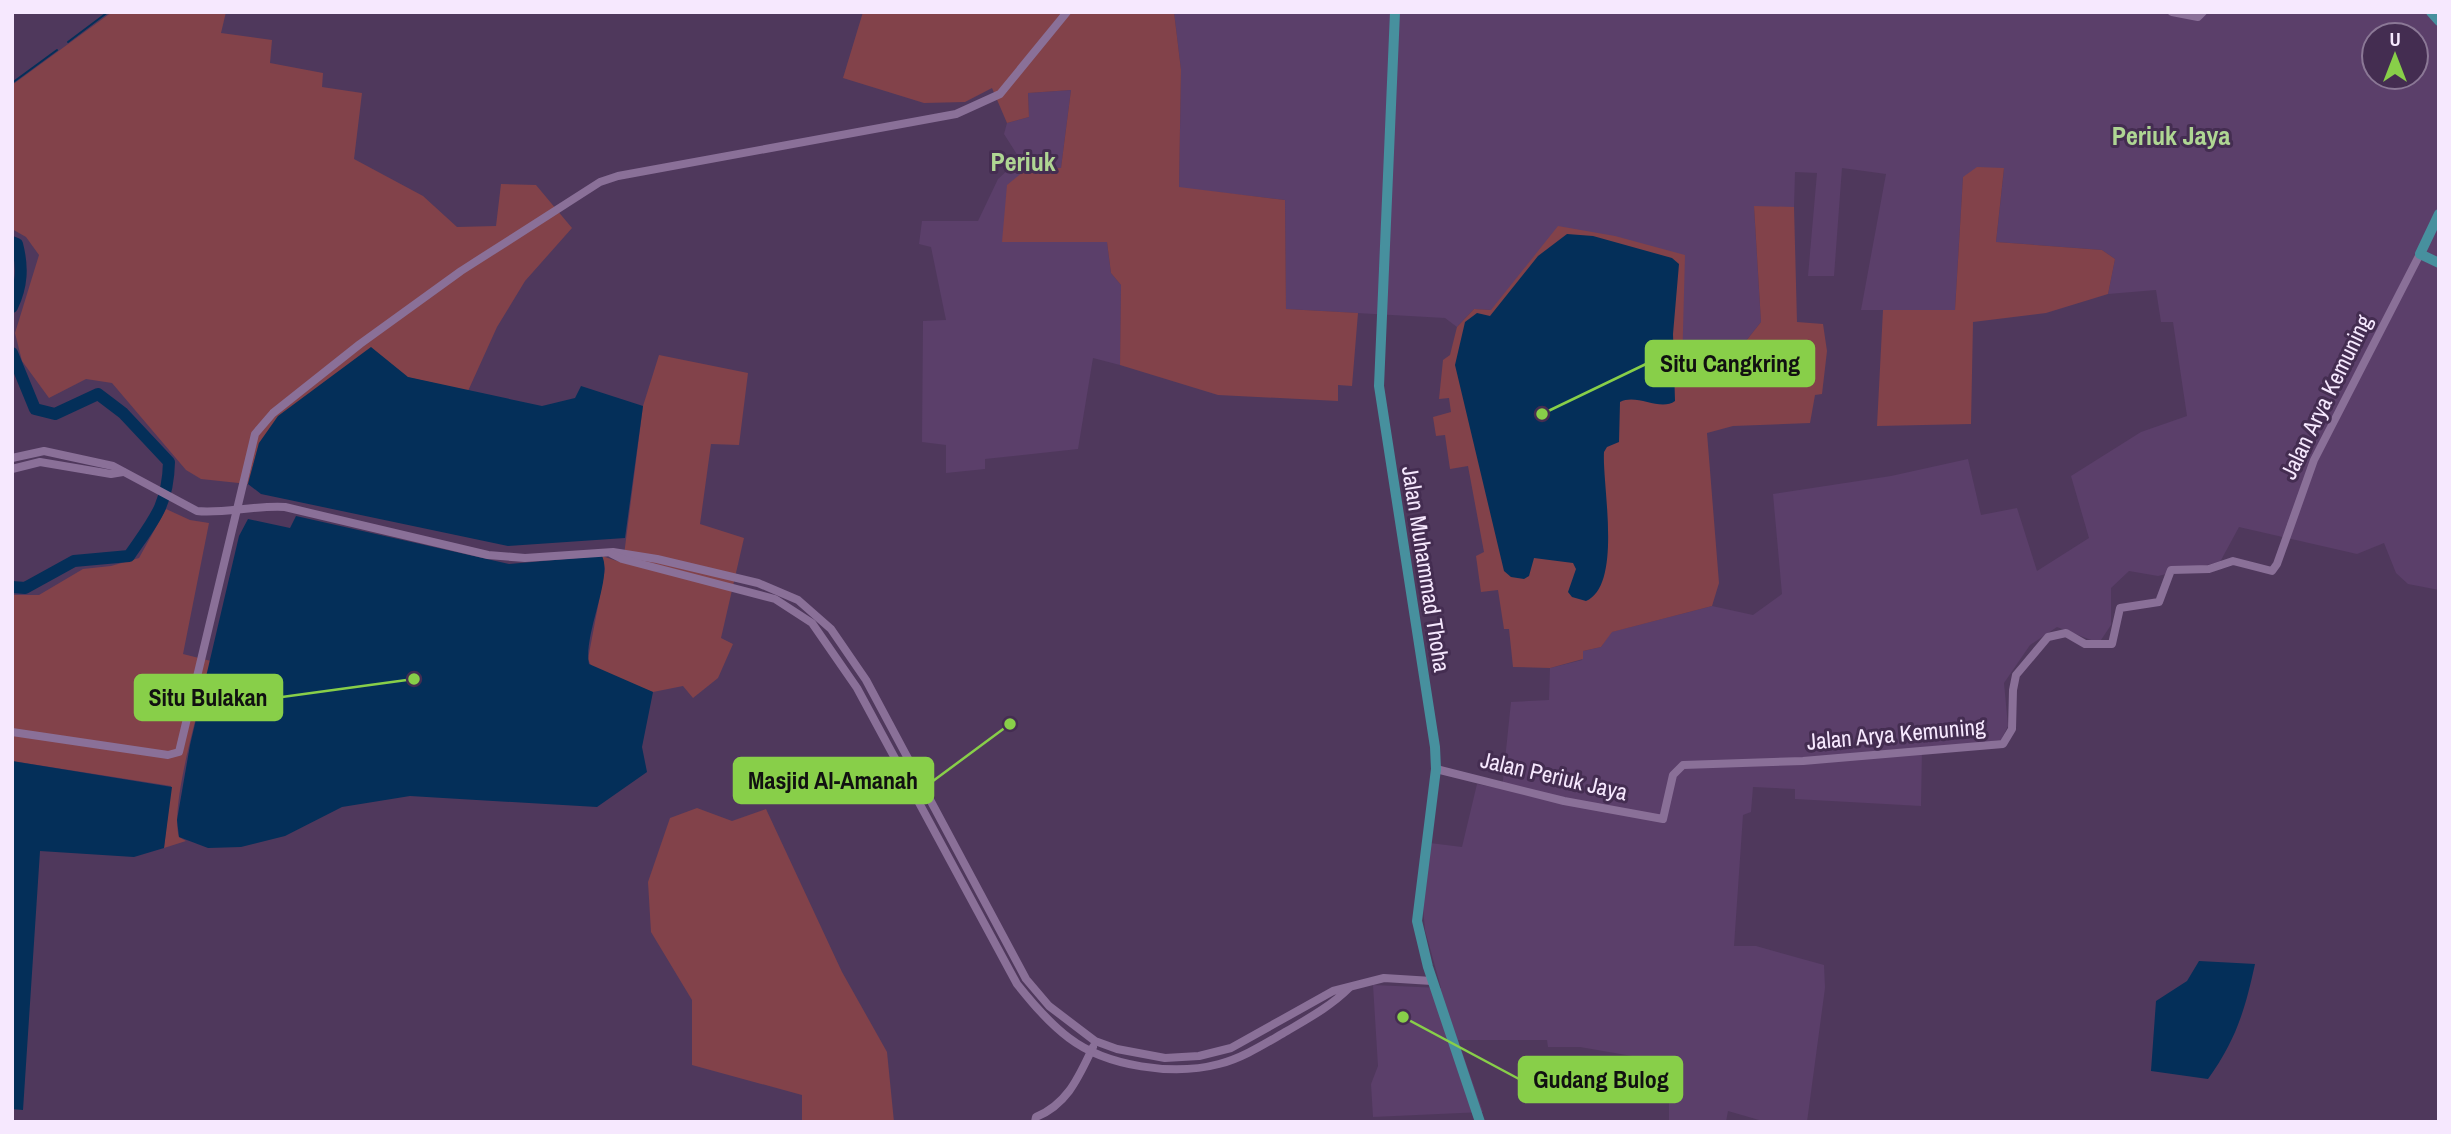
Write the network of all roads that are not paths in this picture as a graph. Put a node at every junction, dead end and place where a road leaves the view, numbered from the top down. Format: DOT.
graph roads {
  1 [pos="1067,12"];
  2 [pos="1395,12"];
  3 [pos="2172,12"];
  4 [pos="2203,12"];
  5 [pos="2431,12"];
  6 [pos="2439,21"];
  7 [pos="2439,214"];
  8 [pos="2420,254"];
  9 [pos="2439,263"];
  10 [pos="12,458"];
  11 [pos="12,469"];
  12 [pos="123,472"];
  13 [pos="237,508"];
  14 [pos="738,584"];
  15 [pos="798,600"];
  16 [pos="793,608"];
  17 [pos="12,732"];
  18 [pos="1436,769"];
  19 [pos="1663,819"];
  20 [pos="1432,981"];
  21 [pos="1349,988"];
  22 [pos="1095,1041"];
  23 [pos="1091,1051"];
  24 [pos="1035,1122"];
  25 [pos="1480,1122"];
  1 -- 13 [label="street"];
  2 -- 18 [label="main road, Jalan Muhammad Thoha"];
  3 -- 4 [label="street"];
  5 -- 6 [label="main road"];
  7 -- 8 [label="main road"];
  8 -- 9 [label="main road"];
  8 -- 19 [label="street, Jalan Arya Kemuning"];
  10 -- 12 [label="street"];
  11 -- 12 [label="street"];
  12 -- 13 [label="street"];
  13 -- 14 [label="street"];
  13 -- 17 [label="street"];
  14 -- 15 [label="street"];
  14 -- 16 [label="street"];
  15 -- 16 [label="street"];
  15 -- 22 [label="street"];
  16 -- 23 [label="street"];
  18 -- 19 [label="street, Jalan Periuk Jaya"];
  18 -- 20 [label="main road, Jalan Muhammad Thoha"];
  20 -- 21 [label="street"];
  20 -- 25 [label="main road, Jalan Muhammad Thoha"];
  21 -- 22 [label="street"];
  21 -- 23 [label="street"];
  22 -- 23 [label="street"];
  23 -- 24 [label="street"];
}
